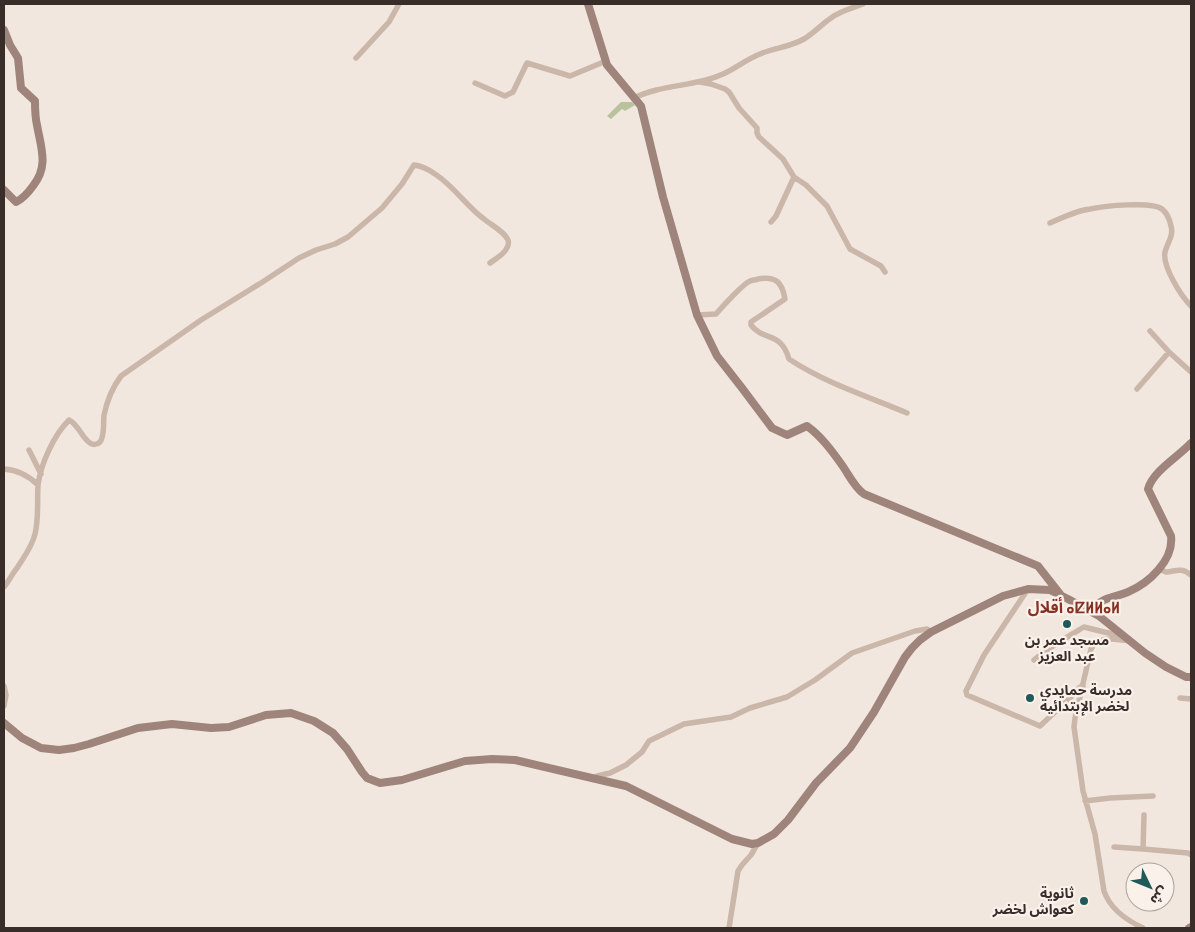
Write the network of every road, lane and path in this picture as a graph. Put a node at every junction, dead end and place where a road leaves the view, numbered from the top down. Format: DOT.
graph roads {
  1 [pos="399,4"];
  2 [pos="588,4"];
  3 [pos="863,4"];
  4 [pos="4,30"];
  5 [pos="356,58"];
  6 [pos="606,61"];
  7 [pos="700,82"];
  8 [pos="475,83"];
  9 [pos="634,98"];
  10 [pos="794,178"];
  11 [pos="4,190"];
  12 [pos="771,222"];
  13 [pos="1050,223"];
  14 [pos="490,263"];
  15 [pos="885,272"];
  16 [pos="1191,306"];
  17 [pos="697,315"];
  18 [pos="1150,331"];
  19 [pos="1169,352"];
  20 [pos="1191,372"];
  21 [pos="1137,389"];
  22 [pos="907,413"];
  23 [pos="1191,444"];
  24 [pos="29,450"];
  25 [pos="4,468"];
  26 [pos="40,474"];
  27 [pos="38,485"];
  28 [pos="1158,569"];
  29 [pos="1191,575"];
  30 [pos="4,586"];
  31 [pos="1028,589"];
  32 [pos="1062,596"];
  33 [pos="1090,611"];
  34 [pos="931,632"];
  35 [pos="1123,636"];
  36 [pos="1130,641"];
  37 [pos="1034,660"];
  38 [pos="1191,677"];
  39 [pos="4,686"];
  40 [pos="1083,686"];
  41 [pos="1180,698"];
  42 [pos="1191,699"];
  43 [pos="4,706"];
  44 [pos="4,723"];
  45 [pos="593,778"];
  46 [pos="1153,796"];
  47 [pos="1085,801"];
  48 [pos="1144,815"];
  49 [pos="758,843"];
  50 [pos="1114,848"];
  51 [pos="1143,849"];
  52 [pos="1191,855"];
  53 [pos="729,928"];
  54 [pos="1143,928"];
  1 -- 5 [label="street"];
  2 -- 6 [label="main road"];
  3 -- 7 [label="street"];
  4 -- 11 [label="main road"];
  6 -- 8 [label="street"];
  6 -- 9 [label="main road"];
  7 -- 9 [label="street"];
  7 -- 10 [label="street"];
  9 -- 17 [label="main road"];
  10 -- 12 [label="street"];
  10 -- 15 [label="street"];
  13 -- 16 [label="street"];
  14 -- 26 [label="street"];
  17 -- 22 [label="street"];
  17 -- 32 [label="main road"];
  18 -- 19 [label="street"];
  19 -- 20 [label="street"];
  19 -- 21 [label="street"];
  23 -- 28 [label="main road"];
  24 -- 26 [label="street"];
  25 -- 27 [label="street"];
  26 -- 27 [label="street"];
  27 -- 30 [label="street"];
  28 -- 29 [label="street"];
  28 -- 33 [label="main road"];
  31 -- 32 [label="main road"];
  31 -- 34 [label="main road"];
  31 -- 40 [label="street"];
  32 -- 33 [label="main road"];
  33 -- 35 [label="main road"];
  34 -- 45 [label="street"];
  34 -- 49 [label="main road"];
  35 -- 36 [label="main road"];
  35 -- 37 [label="street"];
  36 -- 38 [label="main road"];
  36 -- 40 [label="street"];
  39 -- 43 [label="street"];
  40 -- 47 [label="street"];
  41 -- 42 [label="street"];
  44 -- 45 [label="main road"];
  45 -- 49 [label="main road"];
  46 -- 47 [label="street"];
  47 -- 54 [label="street"];
  48 -- 51 [label="street"];
  49 -- 53 [label="street"];
  50 -- 51 [label="street"];
  51 -- 52 [label="street"];
}
